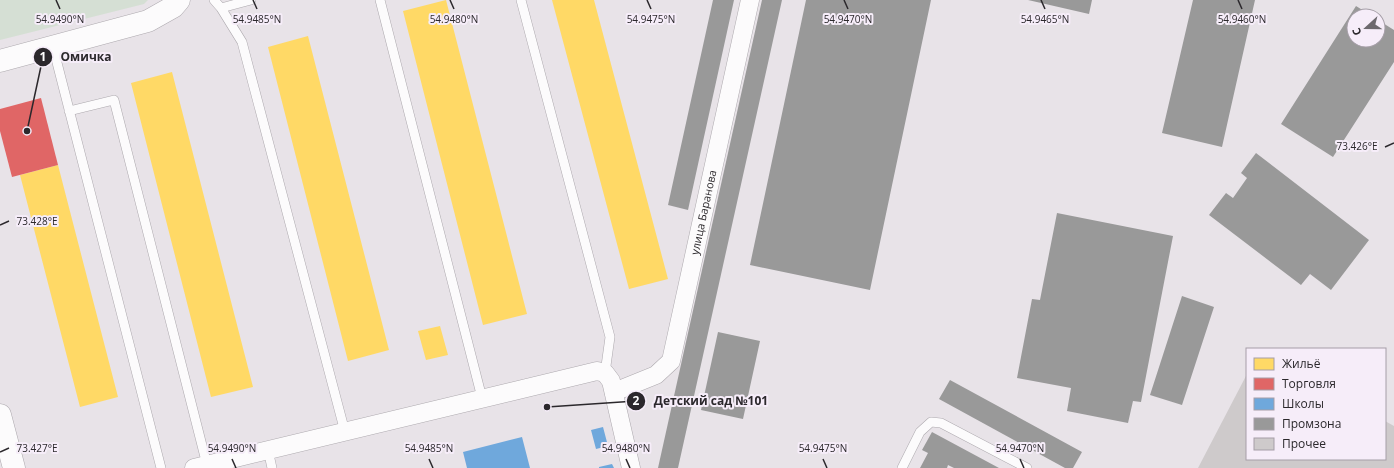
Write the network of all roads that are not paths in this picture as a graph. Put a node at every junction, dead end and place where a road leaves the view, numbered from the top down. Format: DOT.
graph roads {
  1 [pos="179,0"];
  2 [pos="214,0"];
  3 [pos="251,0"];
  4 [pos="380,0"];
  5 [pos="521,0"];
  6 [pos="750,0"];
  7 [pos="221,8"];
  8 [pos="53,47"];
  9 [pos="0,61"];
  10 [pos="69,111"];
  11 [pos="605,374"];
  12 [pos="614,392"];
  13 [pos="482,398"];
  14 [pos="0,415"];
  15 [pos="345,432"];
  16 [pos="268,450"];
  17 [pos="200,466"];
  18 [pos="14,468"];
  19 [pos="161,468"];
  20 [pos="272,468"];
  21 [pos="631,468"];
  22 [pos="902,468"];
  23 [pos="1027,468"];
  1 -- 8 [label="main road"];
  2 -- 7 [label="lane"];
  3 -- 7 [label="lane"];
  4 -- 13 [label="lane"];
  5 -- 11 [label="lane"];
  6 -- 12 [label="street, улица Баранова"];
  7 -- 15 [label="lane"];
  8 -- 9 [label="main road"];
  8 -- 10 [label="lane"];
  10 -- 17 [label="lane"];
  10 -- 19 [label="lane"];
  11 -- 12 [label="street"];
  11 -- 13 [label="street"];
  12 -- 21 [label="street"];
  13 -- 15 [label="street"];
  14 -- 18 [label="main road"];
  15 -- 16 [label="street"];
  16 -- 17 [label="street"];
  16 -- 20 [label="lane"];
  22 -- 23 [label="lane"];
}
